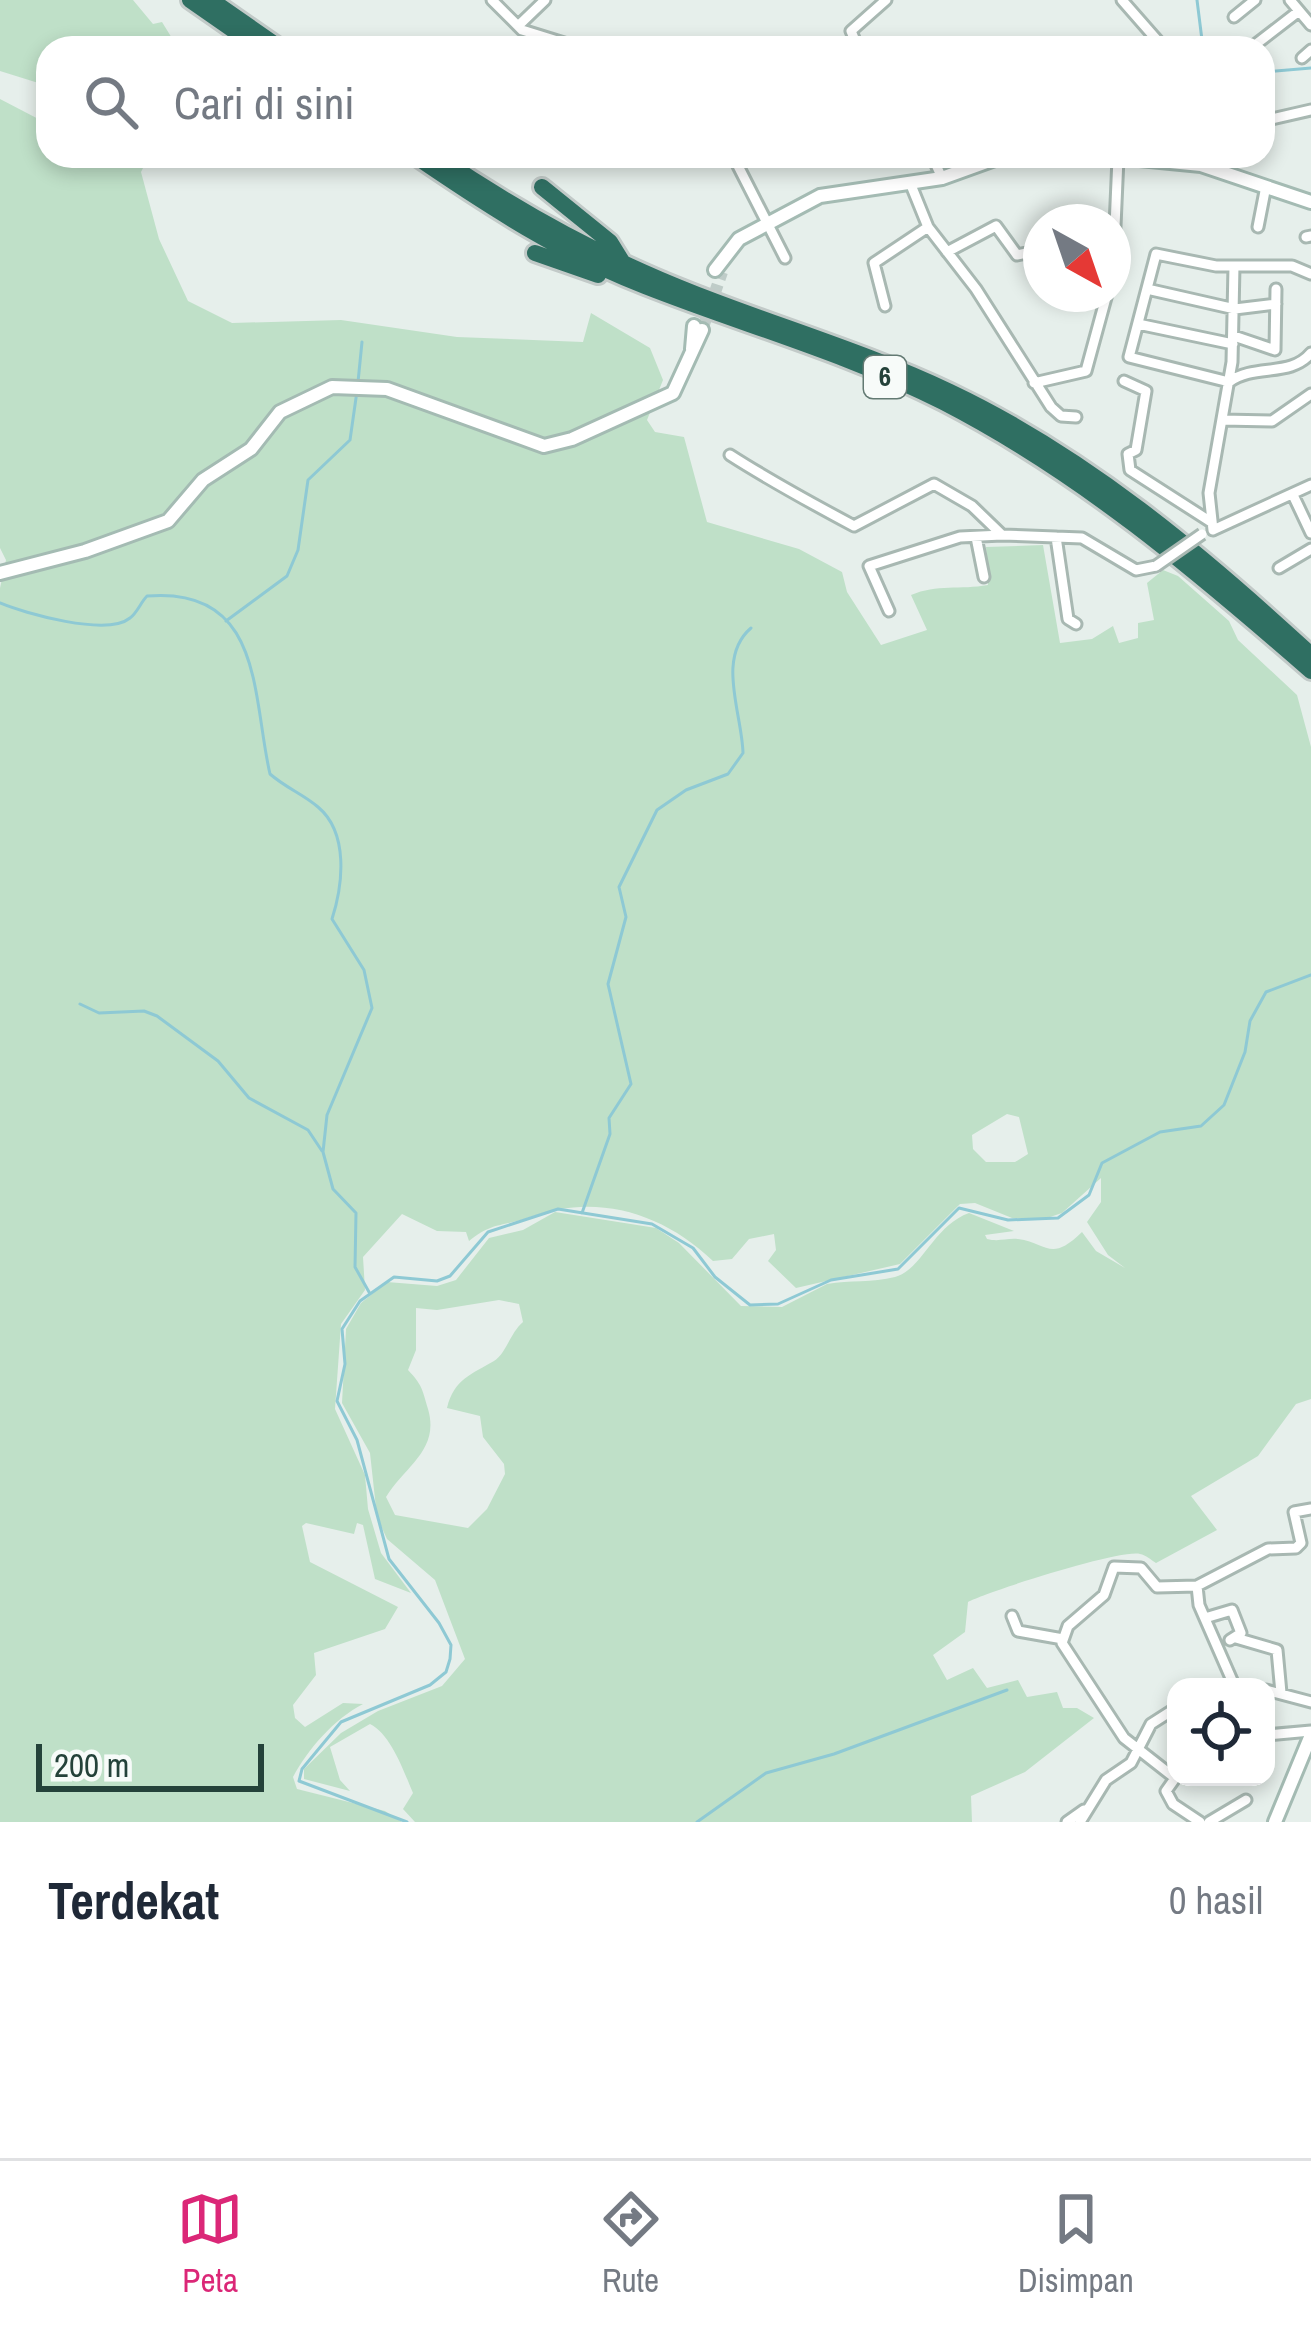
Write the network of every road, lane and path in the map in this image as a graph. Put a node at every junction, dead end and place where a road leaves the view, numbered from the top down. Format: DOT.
graph roads {
  1 [pos="190,0"];
  2 [pos="212,0"];
  3 [pos="492,0"];
  4 [pos="545,0"];
  5 [pos="886,0"];
  6 [pos="1122,0"];
  7 [pos="1255,0"];
  8 [pos="1290,0"];
  9 [pos="1299,11"];
  10 [pos="1234,17"];
  11 [pos="1311,25"];
  12 [pos="518,26"];
  13 [pos="242,36"];
  14 [pos="263,36"];
  15 [pos="546,36"];
  16 [pos="851,36"];
  17 [pos="1154,36"];
  18 [pos="1267,36"];
  19 [pos="1311,110"];
  20 [pos="1275,118"];
  21 [pos="433,168"];
  22 [pos="455,168"];
  23 [pos="740,168"];
  24 [pos="937,168"];
  25 [pos="965,168"];
  26 [pos="1113,168"];
  27 [pos="1220,168"];
  28 [pos="942,178"];
  29 [pos="911,185"];
  30 [pos="1266,186"];
  31 [pos="542,187"];
  32 [pos="1311,202"];
  33 [pos="1113,204"];
  34 [pos="771,222"];
  35 [pos="928,227"];
  36 [pos="1258,227"];
  37 [pos="947,252"];
  38 [pos="535,253"];
  39 [pos="1023,254"];
  40 [pos="785,258"];
  41 [pos="622,263"];
  42 [pos="1234,266"];
  43 [pos="718,271"];
  44 [pos="1311,274"];
  45 [pos="1147,289"];
  46 [pos="1276,289"];
  47 [pos="674,297"];
  48 [pos="1276,304"];
  49 [pos="885,306"];
  50 [pos="1235,309"];
  51 [pos="1102,312"];
  52 [pos="1138,324"];
  53 [pos="698,328"];
  54 [pos="1234,340"];
  55 [pos="1311,352"];
  56 [pos="1124,382"];
  57 [pos="1229,382"];
  58 [pos="1034,383"];
  59 [pos="1311,394"];
  60 [pos="1076,417"];
  61 [pos="1222,420"];
  62 [pos="730,455"];
  63 [pos="1311,485"];
  64 [pos="1293,495"];
  65 [pos="1208,529"];
  66 [pos="1311,532"];
  67 [pos="1002,536"];
  68 [pos="976,537"];
  69 [pos="1056,537"];
  70 [pos="1311,549"];
  71 [pos="1279,568"];
  72 [pos="0,573"];
  73 [pos="983,577"];
  74 [pos="889,611"];
  75 [pos="1076,624"];
  76 [pos="1311,655"];
  77 [pos="1311,671"];
  78 [pos="1311,1509"];
  79 [pos="1197,1586"];
  80 [pos="1012,1616"];
  81 [pos="1205,1618"];
  82 [pos="1236,1638"];
  83 [pos="1064,1639"];
  84 [pos="1220,1646"];
  85 [pos="1232,1678"];
  86 [pos="1275,1692"];
  87 [pos="1282,1693"];
  88 [pos="1311,1702"];
  89 [pos="1167,1714"];
  90 [pos="1311,1733"];
  91 [pos="1275,1735"];
  92 [pos="1140,1746"];
  93 [pos="1167,1770"];
  94 [pos="1167,1785"];
  95 [pos="1101,1786"];
  96 [pos="1246,1800"];
  97 [pos="1067,1822"];
  98 [pos="1080,1822"];
  99 [pos="1204,1822"];
  100 [pos="1275,1822"];
  1 -- 13 [label="highway"];
  2 -- 14 [label="highway"];
  3 -- 12 [label="street"];
  4 -- 12 [label="street"];
  5 -- 16 [label="street"];
  6 -- 17 [label="street"];
  7 -- 10 [label="street"];
  8 -- 9 [label="street"];
  9 -- 11 [label="street"];
  9 -- 18 [label="street"];
  12 -- 15 [label="street"];
  19 -- 20 [label="street"];
  21 -- 47 [label="highway, 6"];
  22 -- 41 [label="highway, 6"];
  23 -- 34 [label="street"];
  24 -- 28 [label="street"];
  25 -- 28 [label="street"];
  26 -- 33 [label="street"];
  27 -- 30 [label="street"];
  28 -- 29 [label="street"];
  29 -- 34 [label="street"];
  29 -- 35 [label="street"];
  30 -- 32 [label="street"];
  30 -- 36 [label="street"];
  31 -- 41 [label="highway"];
  34 -- 40 [label="street"];
  34 -- 43 [label="street"];
  35 -- 37 [label="street"];
  35 -- 49 [label="street"];
  37 -- 39 [label="street"];
  37 -- 58 [label="street"];
  38 -- 47 [label="highway"];
  41 -- 76 [label="highway, 6"];
  42 -- 44 [label="street"];
  42 -- 45 [label="street"];
  42 -- 50 [label="street"];
  45 -- 50 [label="street"];
  45 -- 52 [label="street"];
  46 -- 48 [label="street"];
  47 -- 77 [label="highway, 6"];
  48 -- 50 [label="street"];
  48 -- 54 [label="street"];
  50 -- 54 [label="street"];
  51 -- 58 [label="street"];
  52 -- 54 [label="street"];
  52 -- 57 [label="street"];
  53 -- 72 [label="street"];
  54 -- 57 [label="street"];
  55 -- 57 [label="street"];
  56 -- 65 [label="street"];
  57 -- 61 [label="street"];
  58 -- 60 [label="street"];
  59 -- 61 [label="street"];
  61 -- 65 [label="street"];
  62 -- 67 [label="street"];
  63 -- 64 [label="street"];
  64 -- 65 [label="street"];
  64 -- 66 [label="street"];
  65 -- 69 [label="street, bridge"];
  67 -- 68 [label="street"];
  67 -- 69 [label="street"];
  68 -- 73 [label="street"];
  68 -- 74 [label="street"];
  69 -- 75 [label="street"];
  70 -- 71 [label="street"];
  78 -- 79 [label="street"];
  79 -- 81 [label="street"];
  79 -- 83 [label="street"];
  80 -- 83 [label="street"];
  81 -- 82 [label="street"];
  81 -- 84 [label="street"];
  82 -- 84 [label="street"];
  82 -- 87 [label="street"];
  83 -- 92 [label="street"];
  84 -- 85 [label="street"];
  86 -- 87 [label="street"];
  87 -- 88 [label="street"];
  89 -- 92 [label="street"];
  90 -- 91 [label="street"];
  90 -- 100 [label="street"];
  92 -- 93 [label="street"];
  92 -- 95 [label="street"];
  94 -- 99 [label="street"];
  95 -- 97 [label="street"];
  95 -- 98 [label="street"];
  96 -- 99 [label="street"];
}
